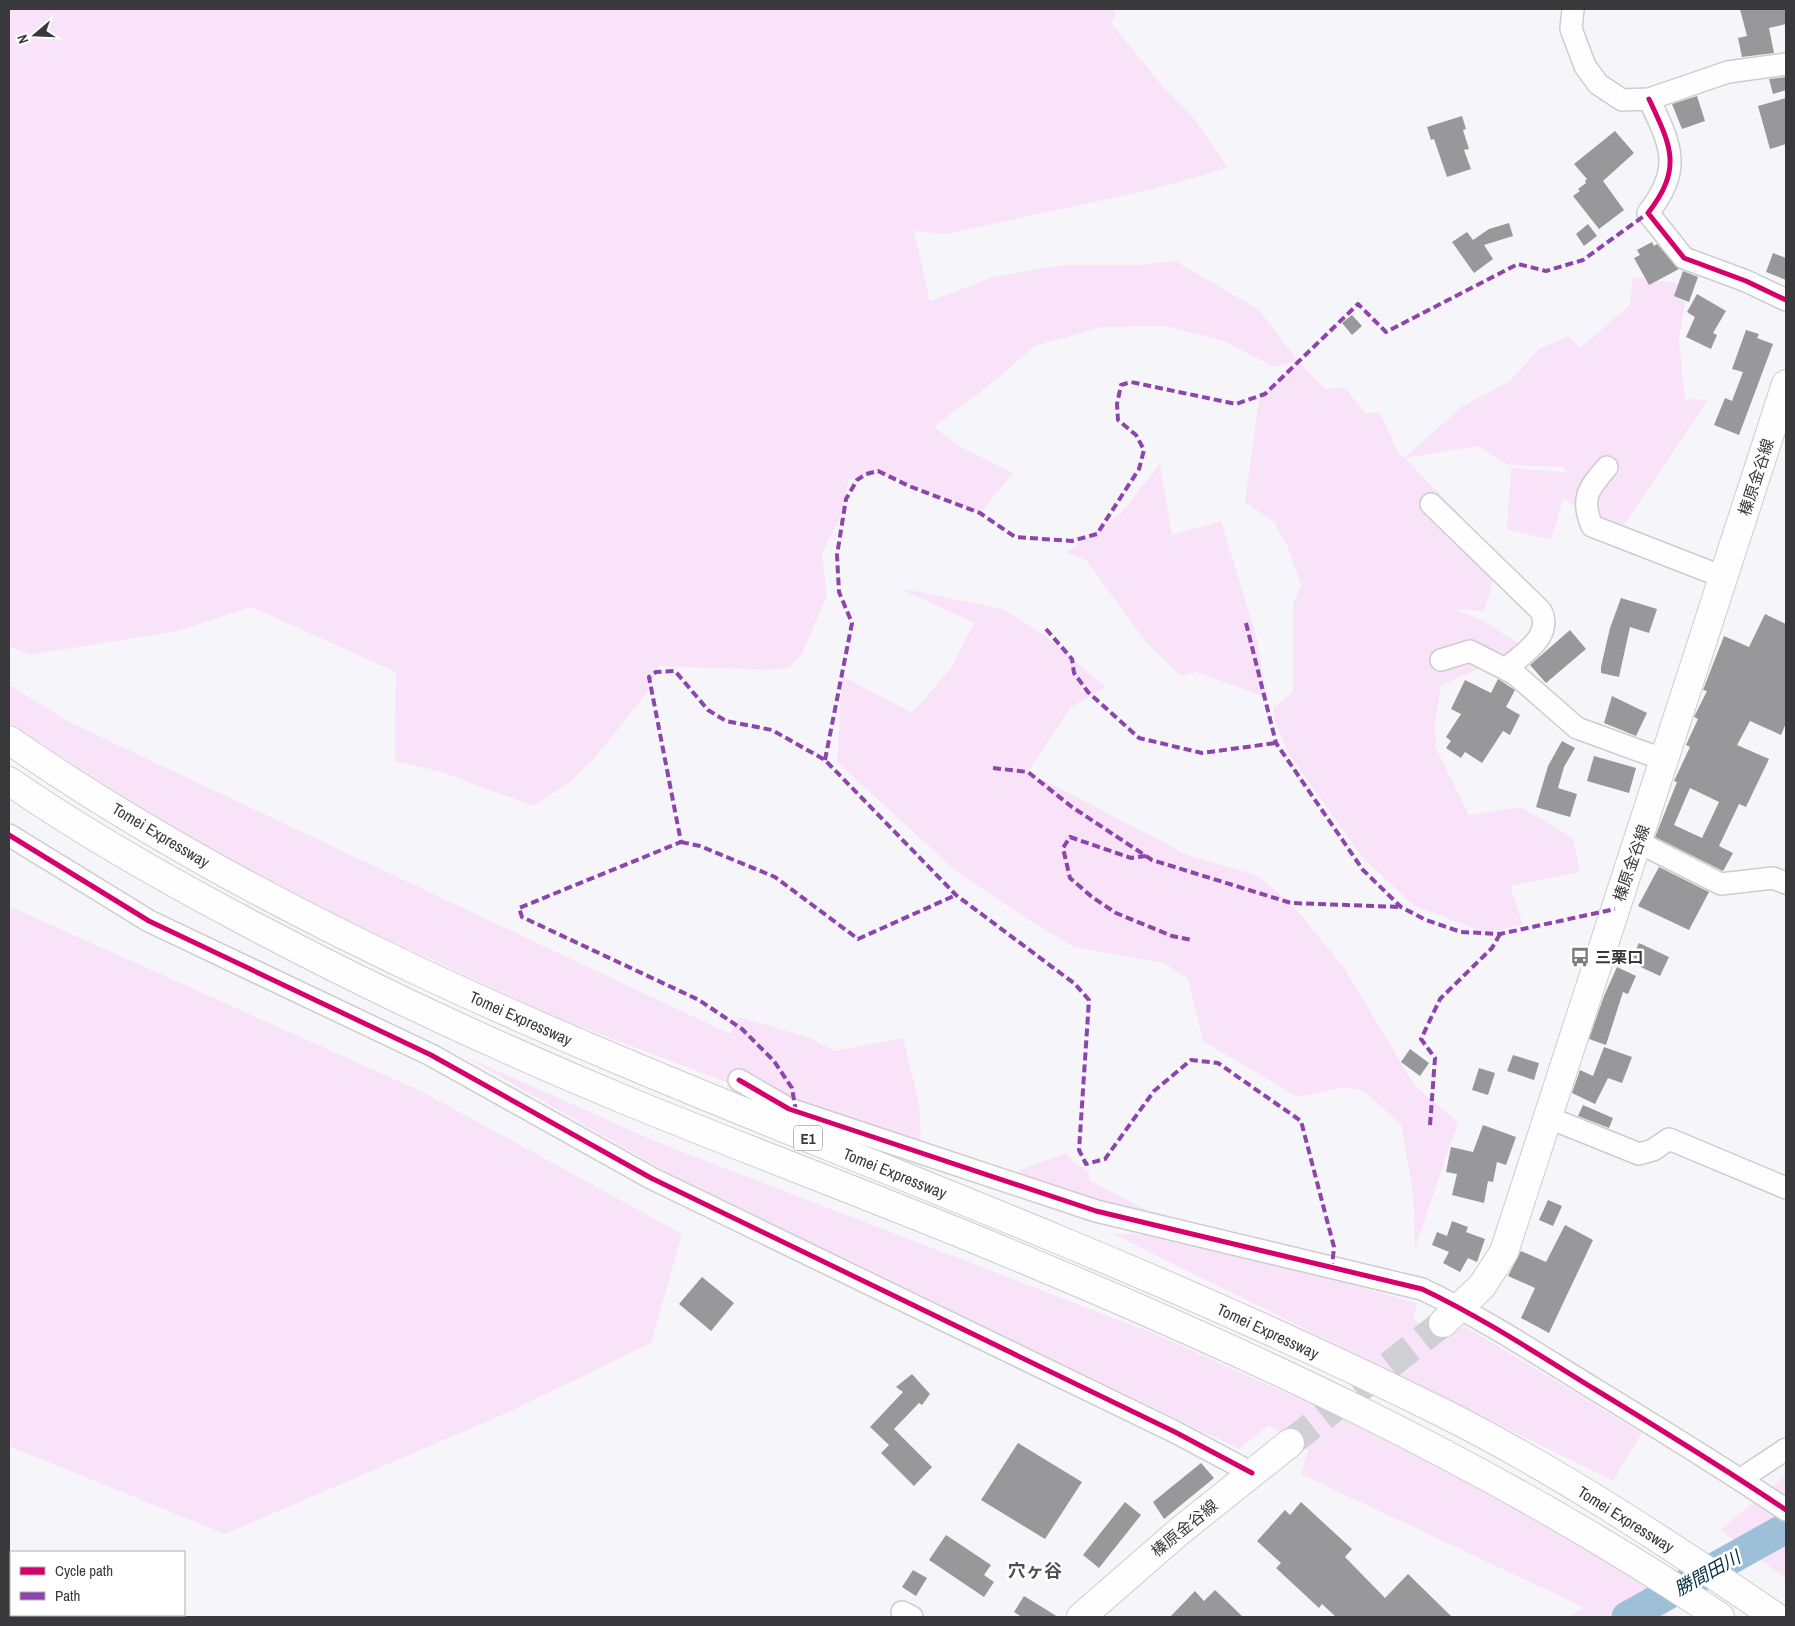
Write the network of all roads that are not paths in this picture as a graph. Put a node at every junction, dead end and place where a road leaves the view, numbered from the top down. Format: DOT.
graph roads {
  1 [pos="1573,9"];
  2 [pos="1786,64"];
  3 [pos="1649,99"];
  4 [pos="1786,300"];
  5 [pos="1786,384"];
  6 [pos="1607,467"];
  7 [pos="1431,504"];
  8 [pos="1723,578"];
  9 [pos="1441,660"];
  10 [pos="1506,669"];
  11 [pos="9,740"];
  12 [pos="1665,760"];
  13 [pos="9,781"];
  14 [pos="9,835"];
  15 [pos="1638,842"];
  16 [pos="1786,884"];
  17 [pos="739,1080"];
  18 [pos="1547,1117"];
  19 [pos="1786,1188"];
  20 [pos="1452,1315"];
  21 [pos="1290,1443"];
  22 [pos="1786,1449"];
  23 [pos="1252,1473"];
  24 [pos="1741,1479"];
  25 [pos="1786,1510"];
  26 [pos="1081,1617"];
  27 [pos="1720,1617"];
  28 [pos="1776,1617"];
  1 -- 3 [label="street"];
  2 -- 3 [label="street"];
  3 -- 4 [label="street"];
  5 -- 8 [label="main road, 榛原金谷線"];
  6 -- 8 [label="street"];
  7 -- 10 [label="street"];
  8 -- 12 [label="main road, 榛原金谷線"];
  9 -- 10 [label="street"];
  10 -- 12 [label="street"];
  11 -- 28 [label="main road, Tomei Expressway / E1"];
  12 -- 15 [label="main road, 榛原金谷線"];
  13 -- 27 [label="main road, Tomei Expressway / E1"];
  14 -- 23 [label="street"];
  15 -- 16 [label="street"];
  15 -- 18 [label="main road, 榛原金谷線"];
  17 -- 20 [label="street"];
  18 -- 19 [label="street"];
  18 -- 20 [label="main road, 榛原金谷線"];
  20 -- 24 [label="street"];
  21 -- 23 [label="main road, 榛原金谷線"];
  22 -- 24 [label="street"];
  23 -- 26 [label="main road, 榛原金谷線"];
  24 -- 25 [label="street"];
}
